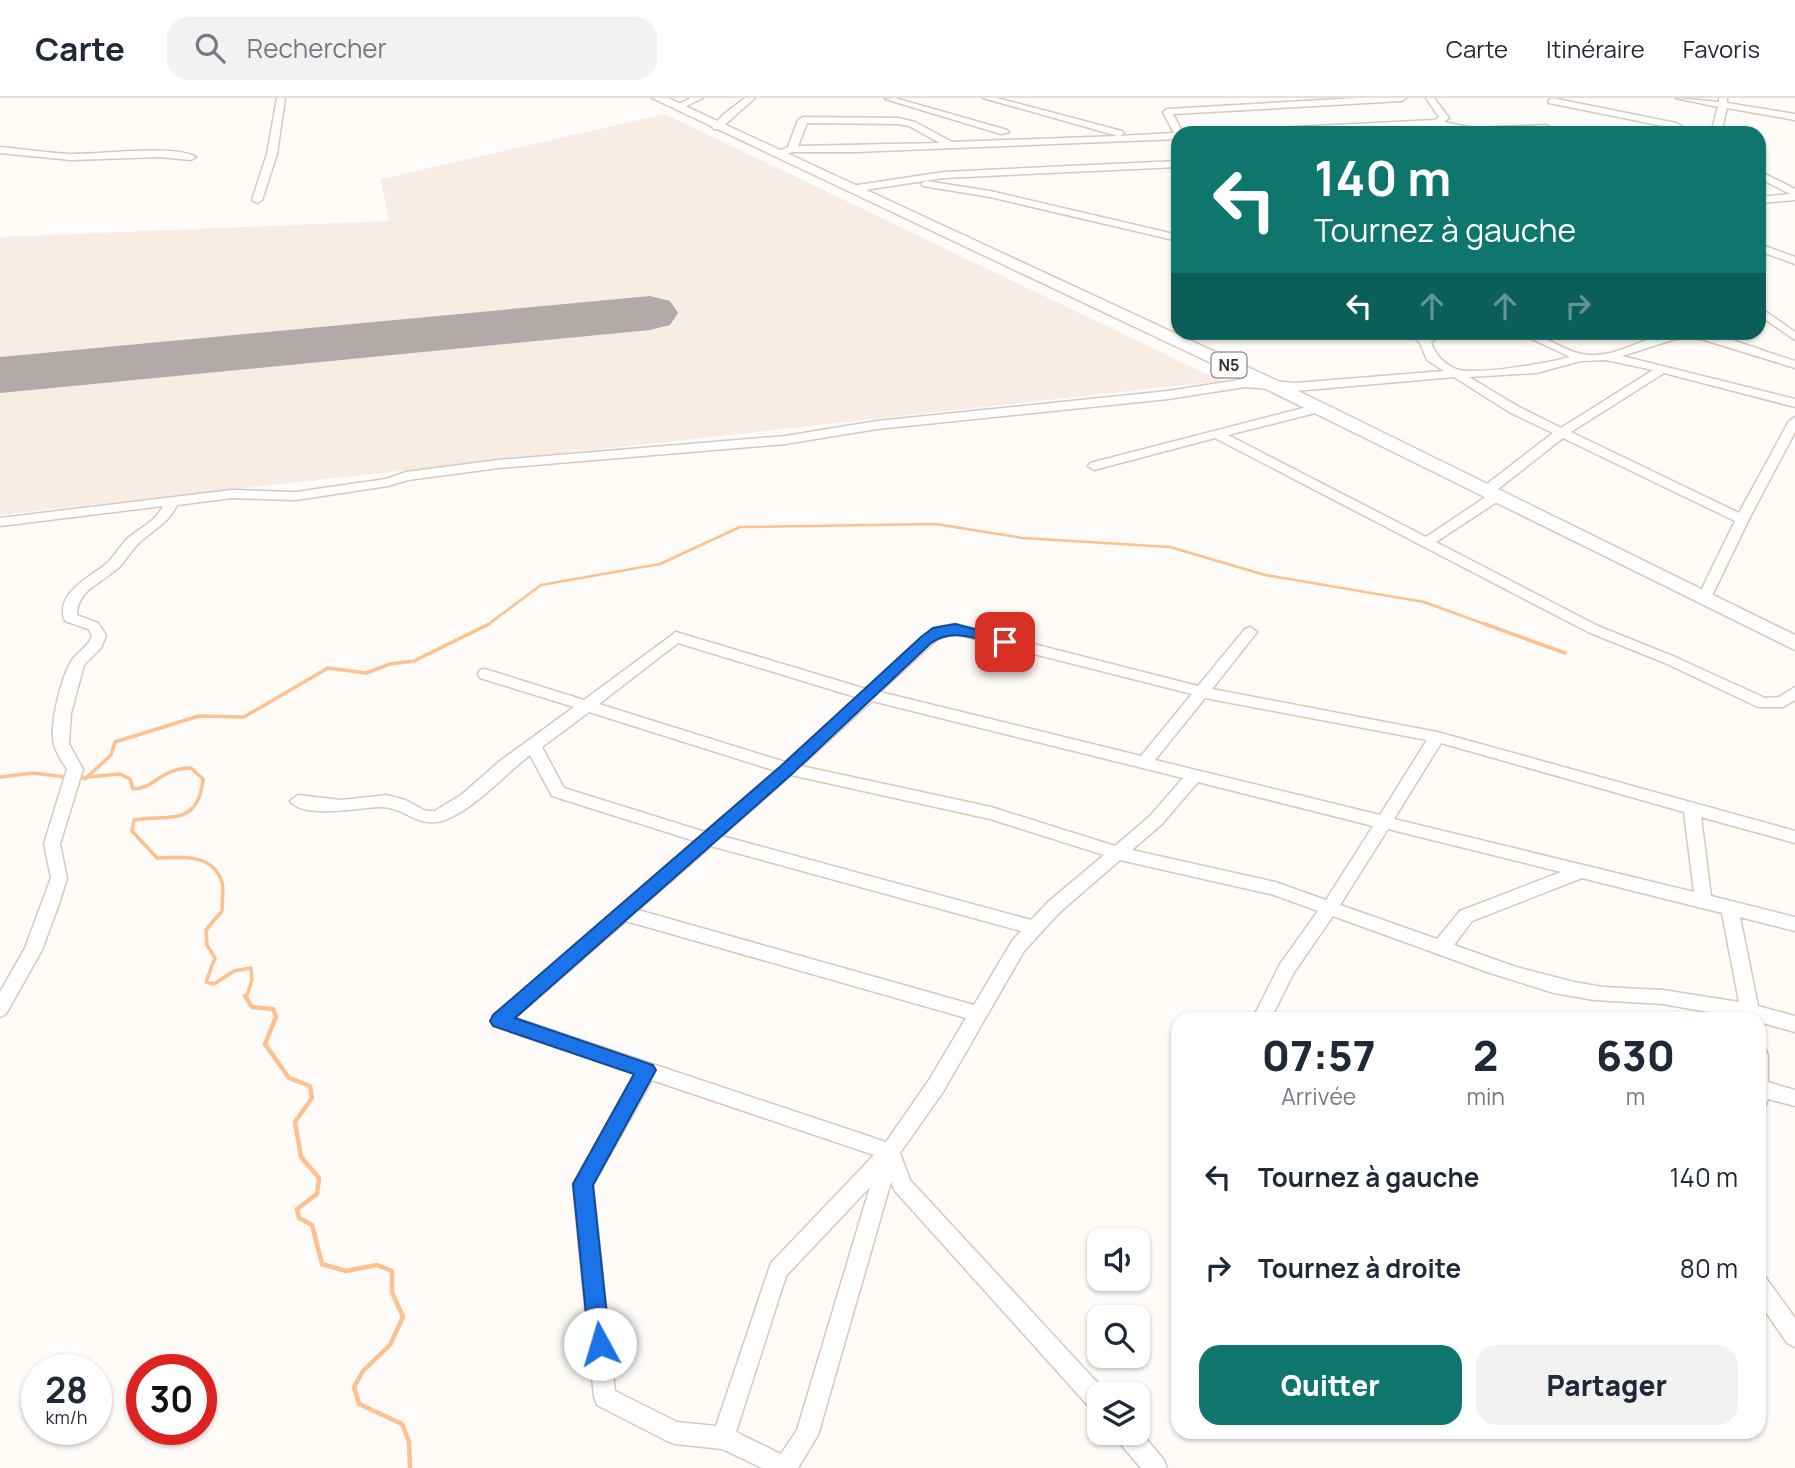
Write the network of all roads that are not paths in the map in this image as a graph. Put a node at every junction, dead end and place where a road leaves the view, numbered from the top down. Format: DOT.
graph roads {
  1 [pos="281,98"];
  2 [pos="657,98"];
  3 [pos="699,98"];
  4 [pos="751,98"];
  5 [pos="987,98"];
  6 [pos="1214,98"];
  7 [pos="1402,98"];
  8 [pos="1430,98"];
  9 [pos="1680,98"];
  10 [pos="889,99"];
  11 [pos="1552,100"];
  12 [pos="1240,102"];
  13 [pos="1723,102"];
  14 [pos="677,107"];
  15 [pos="1014,115"];
  16 [pos="1304,116"];
  17 [pos="1795,117"];
  18 [pos="1437,123"];
  19 [pos="1174,126"];
  20 [pos="1265,126"];
  21 [pos="1450,126"];
  22 [pos="1546,126"];
  23 [pos="1676,126"];
  24 [pos="1718,126"];
  25 [pos="718,127"];
  26 [pos="1171,135"];
  27 [pos="1138,138"];
  28 [pos="996,144"];
  29 [pos="951,145"];
  30 [pos="0,150"];
  31 [pos="785,151"];
  32 [pos="191,157"];
  33 [pos="1171,164"];
  34 [pos="1766,178"];
  35 [pos="855,190"];
  36 [pos="1795,195"];
  37 [pos="1766,199"];
  38 [pos="257,200"];
  39 [pos="1171,236"];
  40 [pos="1766,250"];
  41 [pos="1795,261"];
  42 [pos="1766,317"];
  43 [pos="1795,337"];
  44 [pos="1171,338"];
  45 [pos="1176,340"];
  46 [pos="1539,340"];
  47 [pos="1661,340"];
  48 [pos="1713,340"];
  49 [pos="1425,341"];
  50 [pos="1606,357"];
  51 [pos="1581,359"];
  52 [pos="1795,365"];
  53 [pos="1662,369"];
  54 [pos="1458,376"];
  55 [pos="1274,386"];
  56 [pos="1795,403"];
  57 [pos="1319,408"];
  58 [pos="1795,421"];
  59 [pos="1561,433"];
  60 [pos="1218,435"];
  61 [pos="1780,449"];
  62 [pos="1795,454"];
  63 [pos="1094,466"];
  64 [pos="1493,492"];
  65 [pos="171,503"];
  66 [pos="1742,519"];
  67 [pos="0,523"];
  68 [pos="1428,542"];
  69 [pos="1705,597"];
  70 [pos="1250,632"];
  71 [pos="1795,643"];
  72 [pos="485,674"];
  73 [pos="1203,692"];
  74 [pos="1795,692"];
  75 [pos="870,695"];
  76 [pos="583,706"];
  77 [pos="1437,737"];
  78 [pos="533,745"];
  79 [pos="1145,762"];
  80 [pos="788,769"];
  81 [pos="1195,775"];
  82 [pos="298,801"];
  83 [pos="1692,808"];
  84 [pos="1382,821"];
  85 [pos="1795,837"];
  86 [pos="708,839"];
  87 [pos="1117,853"];
  88 [pos="1581,871"];
  89 [pos="1703,901"];
  90 [pos="1729,907"];
  91 [pos="1329,909"];
  92 [pos="623,913"];
  93 [pos="1795,924"];
  94 [pos="1035,928"];
  95 [pos="1440,947"];
  96 [pos="0,1009"];
  97 [pos="1265,1012"];
  98 [pos="1735,1012"];
  99 [pos="1749,1012"];
  100 [pos="978,1014"];
  101 [pos="1766,1018"];
  102 [pos="1795,1024"];
  103 [pos="647,1070"];
  104 [pos="1766,1090"];
  105 [pos="1795,1098"];
  106 [pos="890,1152"];
  107 [pos="1766,1295"];
  108 [pos="1795,1336"];
  109 [pos="1087,1388"];
  110 [pos="723,1438"];
  111 [pos="1136,1445"];
  112 [pos="785,1468"];
  113 [pos="1156,1468"];
  1 -- 38 [label="street"];
  2 -- 14 [label="highway, N5"];
  3 -- 14 [label="street"];
  4 -- 25 [label="street"];
  5 -- 15 [label="street"];
  6 -- 12 [label="street"];
  7 -- 16 [label="street"];
  8 -- 18 [label="street"];
  9 -- 13 [label="street"];
  10 -- 15 [label="street"];
  11 -- 22 [label="street"];
  11 -- 23 [label="street"];
  12 -- 16 [label="street"];
  12 -- 19 [label="street"];
  13 -- 17 [label="street"];
  13 -- 24 [label="street"];
  14 -- 25 [label="highway, N5"];
  15 -- 27 [label="street"];
  15 -- 28 [label="street"];
  16 -- 18 [label="street"];
  16 -- 20 [label="street"];
  18 -- 21 [label="street"];
  25 -- 31 [label="highway, N5"];
  26 -- 27 [label="street"];
  27 -- 28 [label="street"];
  28 -- 29 [label="street"];
  29 -- 31 [label="street"];
  29 -- 31 [label="street"];
  30 -- 32 [label="street"];
  31 -- 35 [label="highway, N5"];
  33 -- 35 [label="street"];
  34 -- 36 [label="street"];
  35 -- 39 [label="street"];
  35 -- 44 [label="highway, N5"];
  36 -- 37 [label="street"];
  40 -- 41 [label="street"];
  42 -- 43 [label="street"];
  45 -- 55 [label="highway, N5"];
  46 -- 51 [label="street"];
  47 -- 50 [label="street"];
  48 -- 52 [label="street"];
  49 -- 54 [label="street"];
  50 -- 51 [label="street"];
  50 -- 53 [label="street"];
  51 -- 54 [label="street"];
  53 -- 56 [label="street"];
  53 -- 59 [label="street"];
  54 -- 55 [label="street"];
  54 -- 59 [label="street"];
  55 -- 57 [label="highway, N5"];
  55 -- 65 [label="street"];
  57 -- 60 [label="street"];
  57 -- 64 [label="highway, N5"];
  58 -- 61 [label="street"];
  59 -- 64 [label="street"];
  59 -- 66 [label="street"];
  60 -- 63 [label="street"];
  60 -- 68 [label="street"];
  61 -- 62 [label="street"];
  61 -- 66 [label="street"];
  64 -- 68 [label="street"];
  64 -- 69 [label="highway, N5"];
  65 -- 67 [label="street"];
  65 -- 96 [label="street"];
  66 -- 69 [label="street"];
  68 -- 74 [label="street"];
  69 -- 71 [label="highway, N5"];
  70 -- 73 [label="street"];
  72 -- 76 [label="street"];
  73 -- 75 [label="street"];
  73 -- 77 [label="street"];
  73 -- 79 [label="street"];
  75 -- 76 [label="street"];
  75 -- 79 [label="street"];
  75 -- 80 [label="street"];
  76 -- 78 [label="street"];
  76 -- 80 [label="street"];
  77 -- 83 [label="street"];
  77 -- 84 [label="street"];
  78 -- 82 [label="street"];
  78 -- 86 [label="street"];
  79 -- 81 [label="street"];
  80 -- 86 [label="street"];
  80 -- 87 [label="street"];
  81 -- 84 [label="street"];
  81 -- 87 [label="street"];
  83 -- 85 [label="street"];
  83 -- 89 [label="street"];
  84 -- 88 [label="street"];
  84 -- 91 [label="street"];
  86 -- 92 [label="street"];
  86 -- 94 [label="street"];
  87 -- 91 [label="street"];
  87 -- 94 [label="street"];
  88 -- 89 [label="street"];
  88 -- 95 [label="street"];
  89 -- 90 [label="street"];
  90 -- 93 [label="street"];
  90 -- 99 [label="street"];
  91 -- 95 [label="street"];
  91 -- 97 [label="street"];
  92 -- 100 [label="street"];
  92 -- 103 [label="street"];
  94 -- 100 [label="street"];
  95 -- 98 [label="street"];
  100 -- 106 [label="street"];
  101 -- 102 [label="street"];
  103 -- 106 [label="street"];
  103 -- 110 [label="street"];
  104 -- 105 [label="street"];
  106 -- 109 [label="street"];
  106 -- 110 [label="street"];
  106 -- 112 [label="street"];
  107 -- 108 [label="street"];
  110 -- 112 [label="street"];
  111 -- 113 [label="street"];
}
